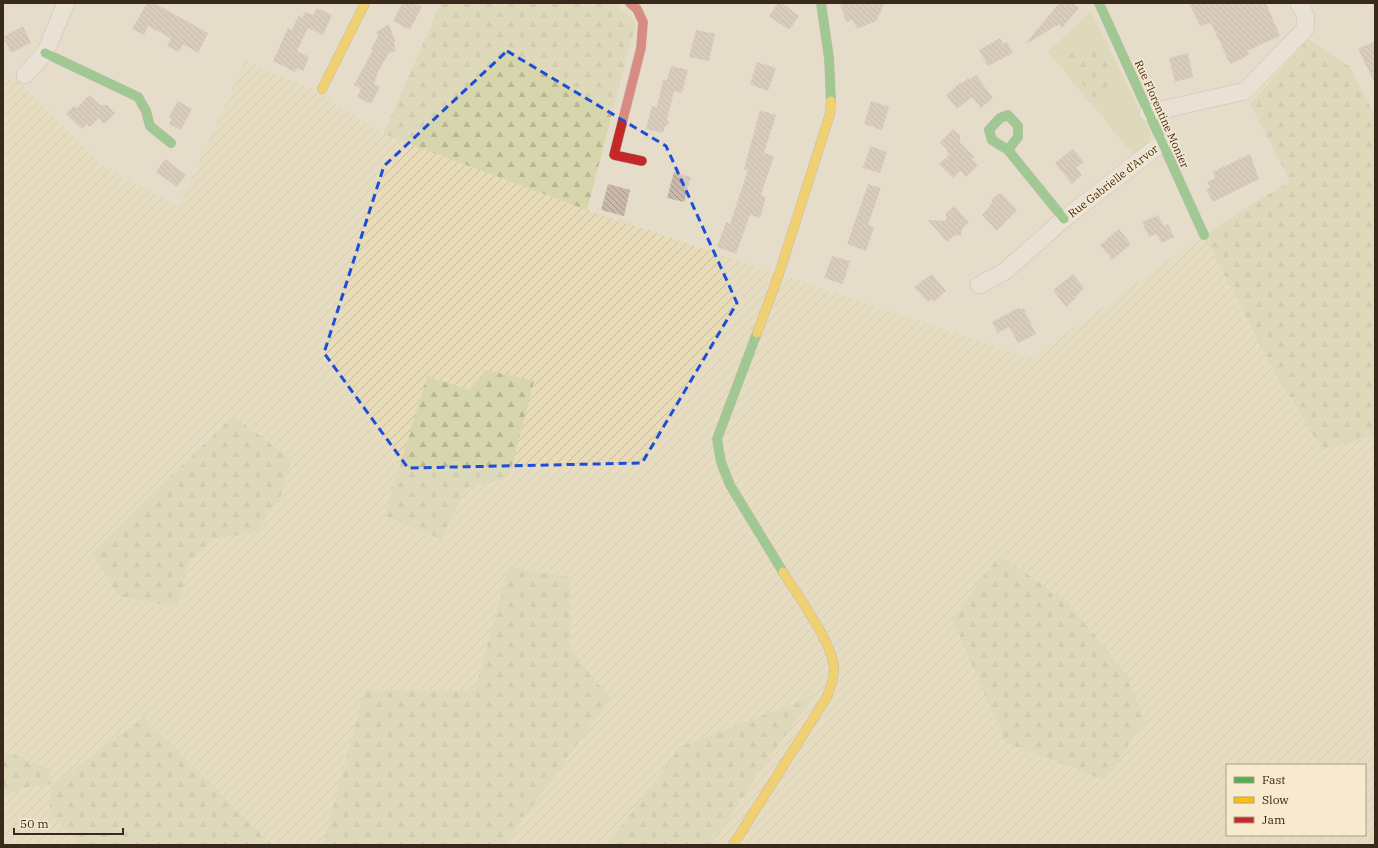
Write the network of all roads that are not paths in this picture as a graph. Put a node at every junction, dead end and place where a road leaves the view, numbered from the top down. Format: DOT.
graph roads {
  1 [pos="66,3"];
  2 [pos="365,3"];
  3 [pos="630,3"];
  4 [pos="821,3"];
  5 [pos="1099,3"];
  6 [pos="1299,3"];
  7 [pos="45,53"];
  8 [pos="25,75"];
  9 [pos="322,89"];
  10 [pos="1148,113"];
  11 [pos="1162,143"];
  12 [pos="171,144"];
  13 [pos="1008,150"];
  14 [pos="642,161"];
  15 [pos="1064,219"];
  16 [pos="1204,235"];
  17 [pos="979,285"];
  18 [pos="733,845"];
  1 -- 7 [label="street"];
  2 -- 9 [label="street"];
  3 -- 14 [label="street"];
  4 -- 18 [label="street"];
  5 -- 10 [label="street, Rue Florentine Monier"];
  6 -- 10 [label="street"];
  7 -- 8 [label="street"];
  7 -- 12 [label="street"];
  10 -- 11 [label="street, Rue Florentine Monier"];
  11 -- 15 [label="street, Rue Gabrielle d'Arvor"];
  11 -- 16 [label="street, Rue Florentine Monier"];
  13 -- 15 [label="street, Rue Gabrielle d'Arvor"];
  15 -- 17 [label="street, Rue Gabrielle d'Arvor"];
}
